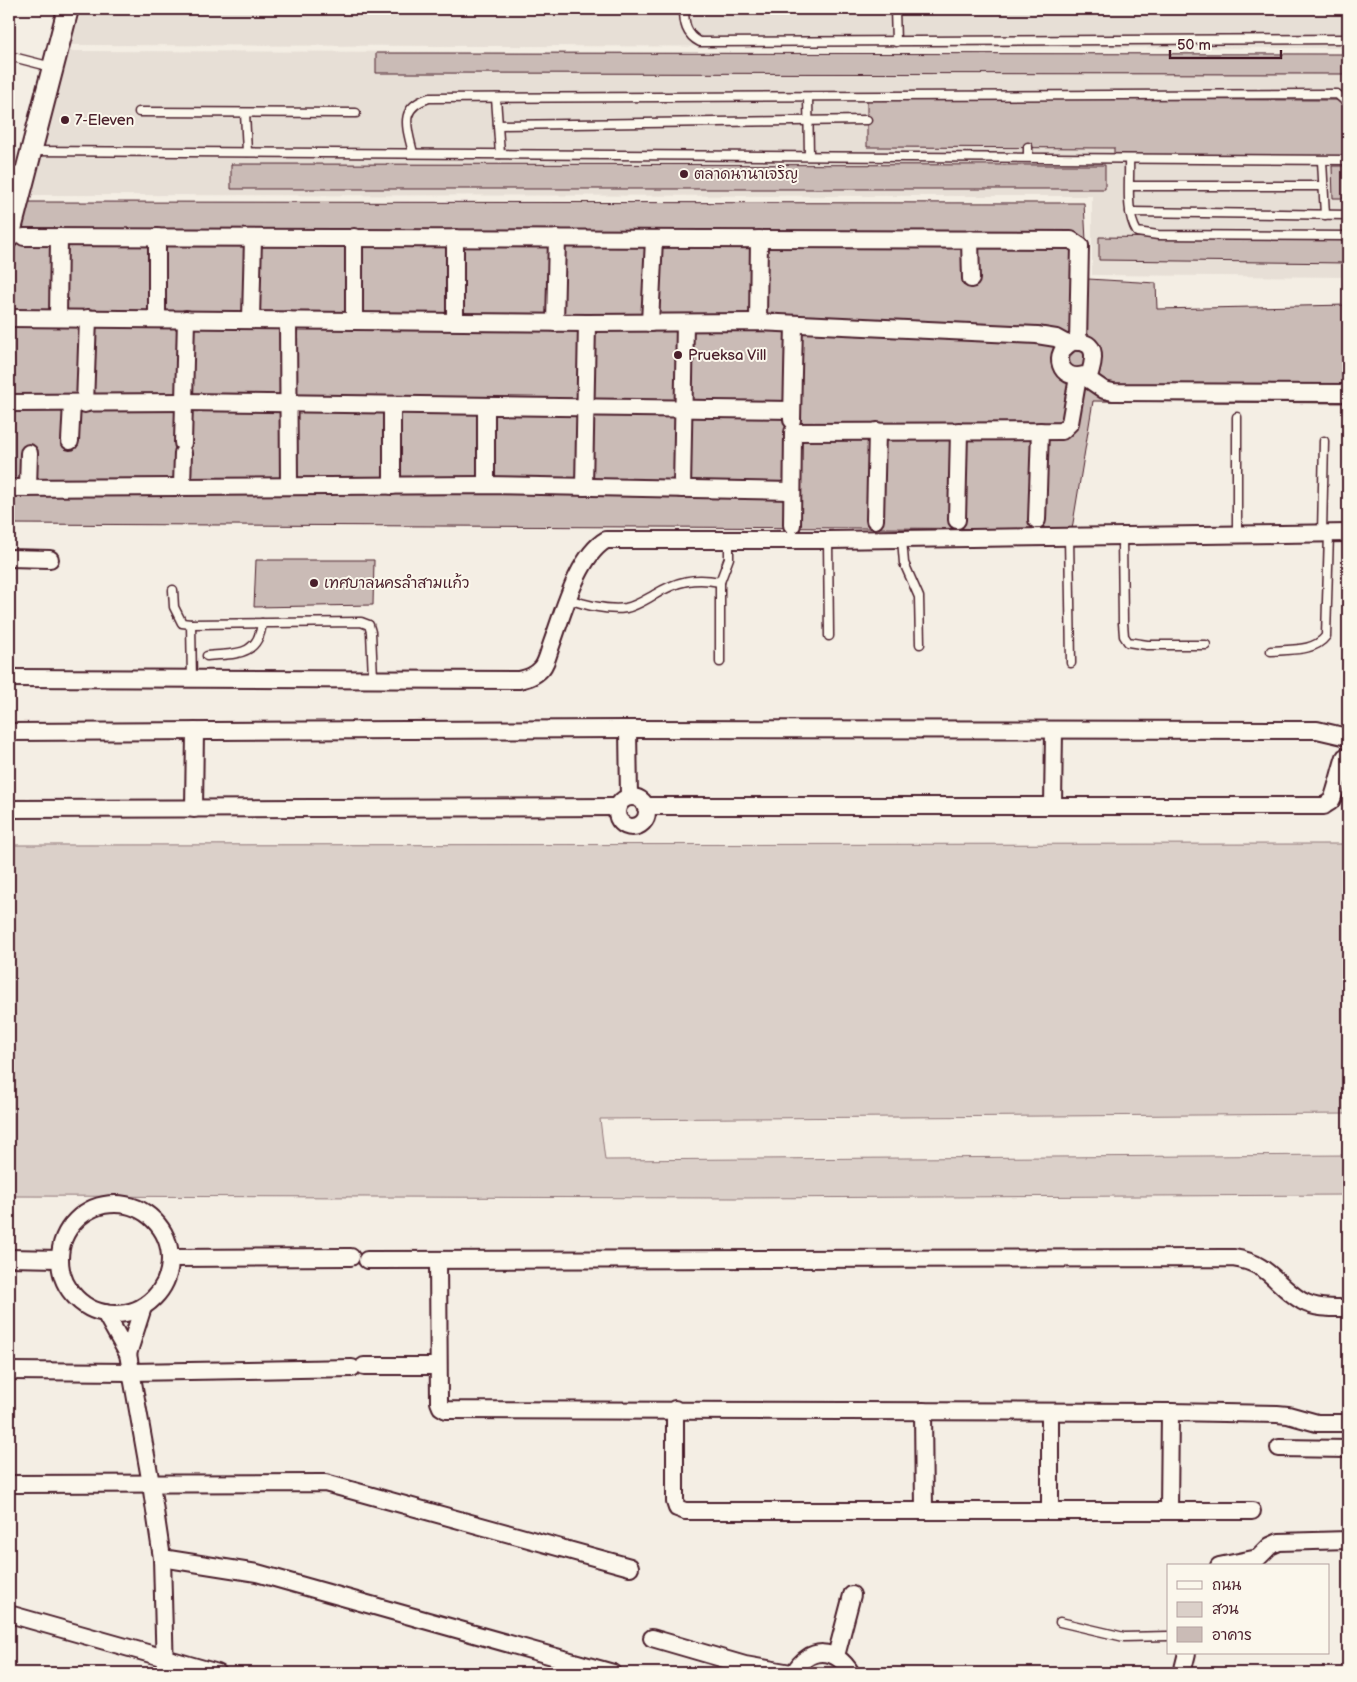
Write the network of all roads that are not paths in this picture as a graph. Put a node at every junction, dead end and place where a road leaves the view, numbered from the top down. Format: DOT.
graph roads {
  1 [pos="68,9"];
  2 [pos="684,9"];
  3 [pos="895,9"];
  4 [pos="1348,40"];
  5 [pos="896,42"];
  6 [pos="9,56"];
  7 [pos="54,67"];
  8 [pos="808,97"];
  9 [pos="496,98"];
  10 [pos="1344,100"];
  11 [pos="139,112"];
  12 [pos="245,113"];
  13 [pos="356,113"];
  14 [pos="809,120"];
  15 [pos="867,120"];
  16 [pos="498,125"];
  17 [pos="1028,147"];
  18 [pos="32,152"];
  19 [pos="246,152"];
  20 [pos="413,153"];
  21 [pos="500,154"];
  22 [pos="810,155"];
  23 [pos="1028,157"];
  24 [pos="1346,159"];
  25 [pos="1129,160"];
  26 [pos="1322,161"];
  27 [pos="17,176"];
  28 [pos="1130,186"];
  29 [pos="1324,186"];
  30 [pos="1130,212"];
  31 [pos="1325,214"];
  32 [pos="1348,215"];
  33 [pos="1348,236"];
  34 [pos="16,237"];
  35 [pos="59,237"];
  36 [pos="157,237"];
  37 [pos="354,237"];
  38 [pos="253,238"];
  39 [pos="456,238"];
  40 [pos="557,238"];
  41 [pos="654,239"];
  42 [pos="759,239"];
  43 [pos="970,239"];
  44 [pos="971,279"];
  45 [pos="9,318"];
  46 [pos="58,318"];
  47 [pos="88,318"];
  48 [pos="186,318"];
  49 [pos="157,319"];
  50 [pos="251,319"];
  51 [pos="288,320"];
  52 [pos="354,320"];
  53 [pos="455,321"];
  54 [pos="758,322"];
  55 [pos="554,323"];
  56 [pos="587,323"];
  57 [pos="650,323"];
  58 [pos="684,323"];
  59 [pos="794,324"];
  60 [pos="1073,343"];
  61 [pos="1083,378"];
  62 [pos="1348,393"];
  63 [pos="184,402"];
  64 [pos="9,403"];
  65 [pos="79,403"];
  66 [pos="290,405"];
  67 [pos="392,406"];
  68 [pos="585,407"];
  69 [pos="486,408"];
  70 [pos="683,408"];
  71 [pos="792,410"];
  72 [pos="1237,417"];
  73 [pos="877,431"];
  74 [pos="959,431"];
  75 [pos="1040,431"];
  76 [pos="793,432"];
  77 [pos="70,441"];
  78 [pos="1324,441"];
  79 [pos="30,453"];
  80 [pos="289,485"];
  81 [pos="486,485"];
  82 [pos="182,486"];
  83 [pos="392,486"];
  84 [pos="584,487"];
  85 [pos="9,488"];
  86 [pos="28,488"];
  87 [pos="682,489"];
  88 [pos="791,491"];
  89 [pos="875,520"];
  90 [pos="957,520"];
  91 [pos="1037,520"];
  92 [pos="792,525"];
  93 [pos="1325,533"];
  94 [pos="1348,533"];
  95 [pos="1236,534"];
  96 [pos="1122,535"];
  97 [pos="1069,536"];
  98 [pos="902,539"];
  99 [pos="729,540"];
  100 [pos="828,540"];
  101 [pos="9,558"];
  102 [pos="50,559"];
  103 [pos="720,582"];
  104 [pos="173,590"];
  105 [pos="568,599"];
  106 [pos="190,624"];
  107 [pos="262,624"];
  108 [pos="829,636"];
  109 [pos="920,644"];
  110 [pos="1206,645"];
  111 [pos="1271,651"];
  112 [pos="207,656"];
  113 [pos="720,662"];
  114 [pos="1071,663"];
  115 [pos="9,678"];
  116 [pos="373,678"];
  117 [pos="192,680"];
  118 [pos="628,729"];
  119 [pos="1054,730"];
  120 [pos="194,731"];
  121 [pos="9,732"];
  122 [pos="1345,734"];
  123 [pos="1346,758"];
  124 [pos="623,802"];
  125 [pos="646,806"];
  126 [pos="1053,806"];
  127 [pos="9,809"];
  128 [pos="194,809"];
  129 [pos="351,1257"];
  130 [pos="9,1258"];
  131 [pos="171,1258"];
  132 [pos="59,1259"];
  133 [pos="367,1260"];
  134 [pos="438,1260"];
  135 [pos="142,1307"];
  136 [pos="1348,1308"];
  137 [pos="104,1313"];
  138 [pos="128,1354"];
  139 [pos="438,1366"];
  140 [pos="9,1372"];
  141 [pos="131,1372"];
  142 [pos="675,1410"];
  143 [pos="923,1411"];
  144 [pos="1050,1412"];
  145 [pos="1170,1412"];
  146 [pos="1348,1423"];
  147 [pos="1279,1448"];
  148 [pos="1348,1449"];
  149 [pos="9,1484"];
  150 [pos="151,1484"];
  151 [pos="924,1510"];
  152 [pos="1050,1510"];
  153 [pos="1169,1510"];
  154 [pos="1252,1512"];
  155 [pos="1348,1540"];
  156 [pos="162,1558"];
  157 [pos="1229,1564"];
  158 [pos="630,1567"];
  159 [pos="852,1595"];
  160 [pos="9,1614"];
  161 [pos="1060,1622"];
  162 [pos="1167,1636"];
  163 [pos="652,1638"];
  164 [pos="1187,1654"];
  165 [pos="836,1656"];
  166 [pos="165,1666"];
  167 [pos="614,1672"];
  168 [pos="218,1673"];
  169 [pos="792,1673"];
  170 [pos="852,1673"];
  171 [pos="1182,1673"];
  1 -- 7 [label="street"];
  2 -- 5 [label="lane"];
  3 -- 5 [label="lane"];
  4 -- 5 [label="lane"];
  6 -- 7 [label="lane"];
  7 -- 18 [label="street"];
  8 -- 9 [label="lane"];
  8 -- 10 [label="lane"];
  8 -- 14 [label="lane"];
  9 -- 16 [label="lane"];
  9 -- 20 [label="lane"];
  11 -- 12 [label="lane"];
  12 -- 13 [label="lane"];
  12 -- 19 [label="lane"];
  14 -- 15 [label="lane"];
  14 -- 16 [label="lane"];
  14 -- 22 [label="lane"];
  16 -- 21 [label="lane"];
  17 -- 23 [label="lane"];
  18 -- 19 [label="lane"];
  18 -- 27 [label="street"];
  19 -- 20 [label="lane"];
  20 -- 21 [label="lane"];
  21 -- 22 [label="lane"];
  22 -- 23 [label="lane"];
  23 -- 25 [label="lane"];
  24 -- 26 [label="lane"];
  25 -- 26 [label="lane"];
  25 -- 28 [label="lane"];
  26 -- 29 [label="lane"];
  27 -- 34 [label="street"];
  28 -- 29 [label="lane"];
  28 -- 30 [label="lane"];
  29 -- 31 [label="lane"];
  30 -- 31 [label="lane"];
  30 -- 33 [label="lane"];
  31 -- 32 [label="lane"];
  34 -- 35 [label="street"];
  35 -- 36 [label="street"];
  35 -- 46 [label="street"];
  36 -- 38 [label="street"];
  36 -- 49 [label="street"];
  37 -- 38 [label="street"];
  37 -- 39 [label="street"];
  37 -- 52 [label="street"];
  38 -- 50 [label="street"];
  39 -- 40 [label="street"];
  39 -- 53 [label="street"];
  40 -- 41 [label="street"];
  40 -- 55 [label="street"];
  41 -- 42 [label="street"];
  41 -- 57 [label="street"];
  42 -- 43 [label="street"];
  42 -- 54 [label="street"];
  43 -- 44 [label="street"];
  43 -- 60 [label="street"];
  45 -- 46 [label="street"];
  46 -- 47 [label="street"];
  47 -- 49 [label="street"];
  47 -- 65 [label="street"];
  48 -- 49 [label="street"];
  48 -- 50 [label="street"];
  48 -- 63 [label="street"];
  50 -- 51 [label="street"];
  51 -- 52 [label="street"];
  51 -- 66 [label="street"];
  52 -- 53 [label="street"];
  53 -- 55 [label="street"];
  54 -- 58 [label="street"];
  54 -- 59 [label="street"];
  55 -- 56 [label="street"];
  56 -- 57 [label="street"];
  56 -- 68 [label="street"];
  57 -- 58 [label="street"];
  58 -- 70 [label="street"];
  59 -- 60 [label="street"];
  59 -- 71 [label="street"];
  60 -- 61 [label="street"];
  60 -- 61 [label="street"];
  61 -- 62 [label="street"];
  61 -- 75 [label="street"];
  63 -- 65 [label="street"];
  63 -- 66 [label="street"];
  63 -- 82 [label="street"];
  64 -- 65 [label="street"];
  65 -- 77 [label="street"];
  66 -- 67 [label="street"];
  66 -- 80 [label="street"];
  67 -- 69 [label="street"];
  67 -- 83 [label="street"];
  68 -- 69 [label="street"];
  68 -- 70 [label="street"];
  68 -- 84 [label="street"];
  69 -- 81 [label="street"];
  70 -- 71 [label="street"];
  70 -- 87 [label="street"];
  71 -- 76 [label="street"];
  72 -- 95 [label="lane"];
  73 -- 74 [label="street"];
  73 -- 76 [label="street"];
  73 -- 89 [label="street"];
  74 -- 75 [label="street"];
  74 -- 90 [label="street"];
  75 -- 91 [label="street"];
  76 -- 88 [label="street"];
  78 -- 93 [label="lane"];
  79 -- 86 [label="street"];
  80 -- 82 [label="street"];
  80 -- 83 [label="street"];
  81 -- 83 [label="street"];
  81 -- 84 [label="street"];
  82 -- 86 [label="street"];
  84 -- 87 [label="street"];
  85 -- 86 [label="street"];
  87 -- 88 [label="street"];
  88 -- 92 [label="street"];
  93 -- 94 [label="street"];
  93 -- 95 [label="street"];
  93 -- 111 [label="lane"];
  95 -- 96 [label="street"];
  96 -- 97 [label="street"];
  96 -- 110 [label="lane"];
  97 -- 98 [label="street"];
  97 -- 114 [label="lane"];
  98 -- 100 [label="street"];
  98 -- 109 [label="lane"];
  99 -- 100 [label="street"];
  99 -- 103 [label="lane"];
  99 -- 105 [label="street"];
  100 -- 108 [label="lane"];
  101 -- 102 [label="street"];
  103 -- 105 [label="lane"];
  103 -- 113 [label="lane"];
  104 -- 106 [label="lane"];
  105 -- 116 [label="street"];
  106 -- 107 [label="lane"];
  106 -- 117 [label="lane"];
  107 -- 112 [label="lane"];
  107 -- 116 [label="lane"];
  115 -- 117 [label="street"];
  116 -- 117 [label="street"];
  118 -- 119 [label="street"];
  118 -- 120 [label="street"];
  118 -- 124 [label="street"];
  119 -- 122 [label="street"];
  119 -- 126 [label="street"];
  120 -- 121 [label="street"];
  120 -- 128 [label="street"];
  122 -- 123 [label="street"];
  123 -- 126 [label="street"];
  124 -- 125 [label="street"];
  124 -- 125 [label="street"];
  124 -- 128 [label="street"];
  125 -- 126 [label="street"];
  127 -- 128 [label="street"];
  129 -- 131 [label="street"];
  130 -- 132 [label="street"];
  131 -- 132 [label="street"];
  131 -- 135 [label="street"];
  132 -- 137 [label="street"];
  133 -- 134 [label="street"];
  134 -- 136 [label="street"];
  134 -- 139 [label="street"];
  135 -- 137 [label="street"];
  135 -- 138 [label="street"];
  137 -- 138 [label="street"];
  138 -- 141 [label="street"];
  139 -- 141 [label="street"];
  139 -- 142 [label="street"];
  140 -- 141 [label="street"];
  141 -- 150 [label="street"];
  142 -- 143 [label="street"];
  142 -- 151 [label="street"];
  143 -- 144 [label="street"];
  143 -- 151 [label="street"];
  144 -- 145 [label="street"];
  144 -- 152 [label="street"];
  145 -- 146 [label="street"];
  145 -- 153 [label="street"];
  147 -- 148 [label="street"];
  149 -- 150 [label="street"];
  150 -- 156 [label="street"];
  150 -- 158 [label="street"];
  151 -- 152 [label="street"];
  152 -- 153 [label="street"];
  153 -- 154 [label="street"];
  155 -- 157 [label="street"];
  156 -- 166 [label="street"];
  156 -- 167 [label="street"];
  159 -- 165 [label="street"];
  160 -- 166 [label="street"];
  161 -- 162 [label="lane"];
  163 -- 169 [label="street"];
  164 -- 171 [label="street"];
  165 -- 169 [label="street"];
  165 -- 170 [label="street"];
  166 -- 168 [label="street"];
}
